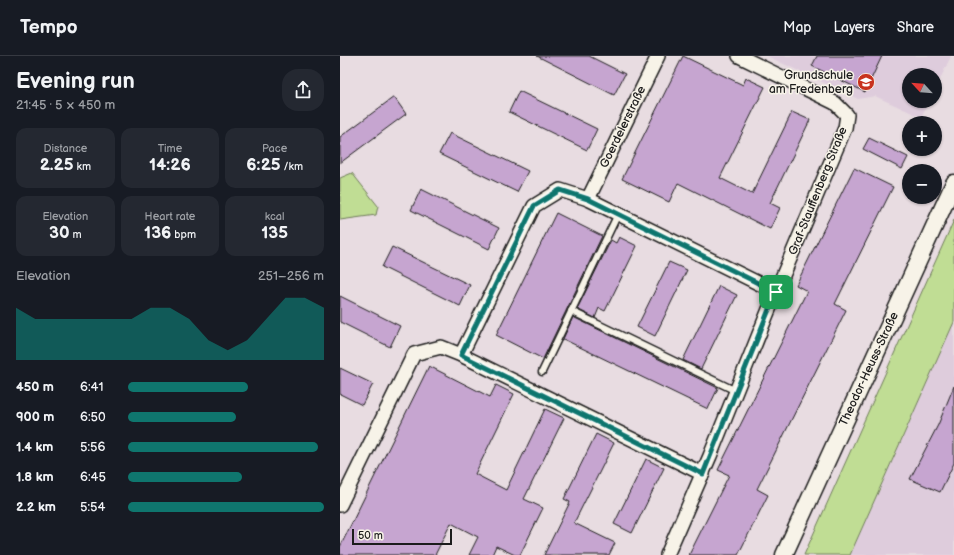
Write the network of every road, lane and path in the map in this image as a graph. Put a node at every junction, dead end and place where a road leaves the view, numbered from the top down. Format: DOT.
graph roads {
  1 [pos="658,56"];
  2 [pos="739,56"];
  3 [pos="954,183"];
  4 [pos="588,199"];
  5 [pos="618,214"];
  6 [pos="776,292"];
  7 [pos="571,311"];
  8 [pos="461,355"];
  9 [pos="542,372"];
  10 [pos="736,391"];
  11 [pos="703,474"];
  12 [pos="340,505"];
  13 [pos="667,555"];
  14 [pos="784,555"];
  1 -- 4 [label="street, Goerdelerstraße"];
  2 -- 6 [label="street, Graf-Stauffenberg-Straße"];
  3 -- 14 [label="street, Theodor-Heuss-Straße"];
  4 -- 5 [label="street"];
  4 -- 8 [label="street"];
  5 -- 6 [label="street"];
  5 -- 7 [label="lane"];
  6 -- 10 [label="street, Graf-Stauffenberg-Straße"];
  7 -- 9 [label="lane"];
  7 -- 10 [label="lane"];
  8 -- 11 [label="street"];
  8 -- 12 [label="street"];
  10 -- 11 [label="street, Graf-Stauffenberg-Straße"];
  11 -- 13 [label="street, Graf-Stauffenberg-Straße"];
}
